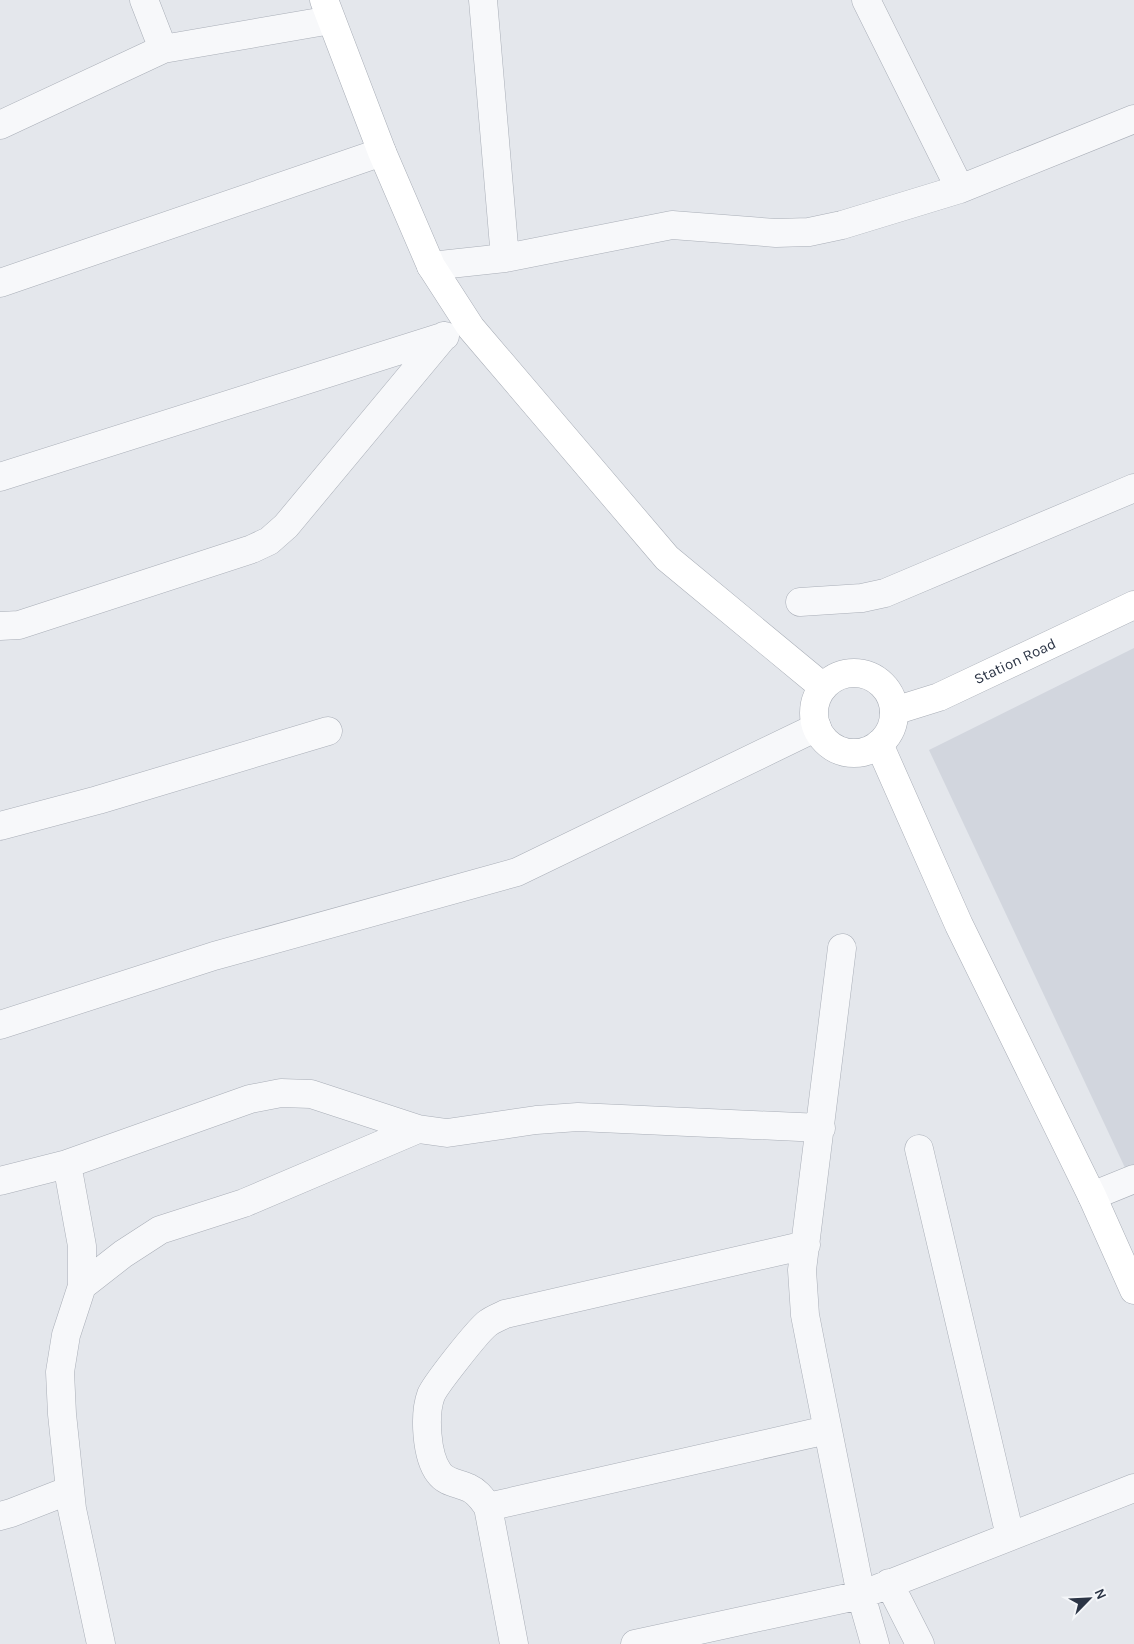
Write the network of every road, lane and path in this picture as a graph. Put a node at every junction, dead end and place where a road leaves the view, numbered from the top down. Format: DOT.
graph roads {
  1 [pos="144,0"];
  2 [pos="483,0"];
  3 [pos="866,0"];
  4 [pos="328,10"];
  5 [pos="163,49"];
  6 [pos="1134,120"];
  7 [pos="0,125"];
  8 [pos="382,152"];
  9 [pos="960,189"];
  10 [pos="505,258"];
  11 [pos="431,266"];
  12 [pos="0,283"];
  13 [pos="470,328"];
  14 [pos="444,336"];
  15 [pos="0,477"];
  16 [pos="1134,488"];
  17 [pos="800,602"];
  18 [pos="1134,605"];
  19 [pos="0,626"];
  20 [pos="823,687"];
  21 [pos="894,711"];
  22 [pos="817,727"];
  23 [pos="328,731"];
  24 [pos="879,744"];
  25 [pos="0,826"];
  26 [pos="842,948"];
  27 [pos="0,1025"];
  28 [pos="821,1128"];
  29 [pos="418,1129"];
  30 [pos="920,1149"];
  31 [pos="67,1164"];
  32 [pos="1134,1179"];
  33 [pos="0,1181"];
  34 [pos="1092,1196"];
  35 [pos="806,1245"];
  36 [pos="82,1286"];
  37 [pos="1134,1290"];
  38 [pos="827,1430"];
  39 [pos="1134,1488"];
  40 [pos="70,1490"];
  41 [pos="488,1507"];
  42 [pos="0,1516"];
  43 [pos="1010,1536"];
  44 [pos="889,1583"];
  45 [pos="861,1595"];
  46 [pos="671,1640"];
  47 [pos="101,1644"];
  48 [pos="514,1644"];
  49 [pos="635,1644"];
  50 [pos="875,1644"];
  51 [pos="920,1644"];
  1 -- 5 [label="street"];
  2 -- 10 [label="street"];
  3 -- 9 [label="street"];
  4 -- 5 [label="street"];
  4 -- 8 [label="main road"];
  5 -- 7 [label="street"];
  6 -- 9 [label="street"];
  8 -- 11 [label="main road"];
  8 -- 12 [label="street"];
  9 -- 10 [label="street"];
  10 -- 11 [label="street"];
  11 -- 13 [label="main road"];
  13 -- 14 [label="street"];
  13 -- 20 [label="main road"];
  14 -- 15 [label="street"];
  14 -- 19 [label="street"];
  16 -- 17 [label="street"];
  18 -- 21 [label="main road, Station Road"];
  20 -- 21 [label="main road"];
  20 -- 22 [label="main road"];
  21 -- 24 [label="main road"];
  22 -- 24 [label="main road"];
  22 -- 27 [label="street"];
  23 -- 25 [label="street"];
  24 -- 34 [label="main road"];
  26 -- 28 [label="street"];
  28 -- 29 [label="street"];
  28 -- 35 [label="street"];
  29 -- 31 [label="street"];
  29 -- 36 [label="street"];
  30 -- 43 [label="street"];
  31 -- 33 [label="street"];
  31 -- 36 [label="street"];
  32 -- 34 [label="street"];
  34 -- 37 [label="main road"];
  35 -- 38 [label="street"];
  35 -- 41 [label="street"];
  36 -- 40 [label="street"];
  38 -- 41 [label="street"];
  38 -- 45 [label="street"];
  39 -- 43 [label="street"];
  40 -- 42 [label="street"];
  40 -- 47 [label="street"];
  41 -- 48 [label="street"];
  43 -- 44 [label="street"];
  44 -- 45 [label="street"];
  44 -- 51 [label="street"];
  45 -- 46 [label="street"];
  45 -- 50 [label="street"];
  46 -- 49 [label="street"];
}
